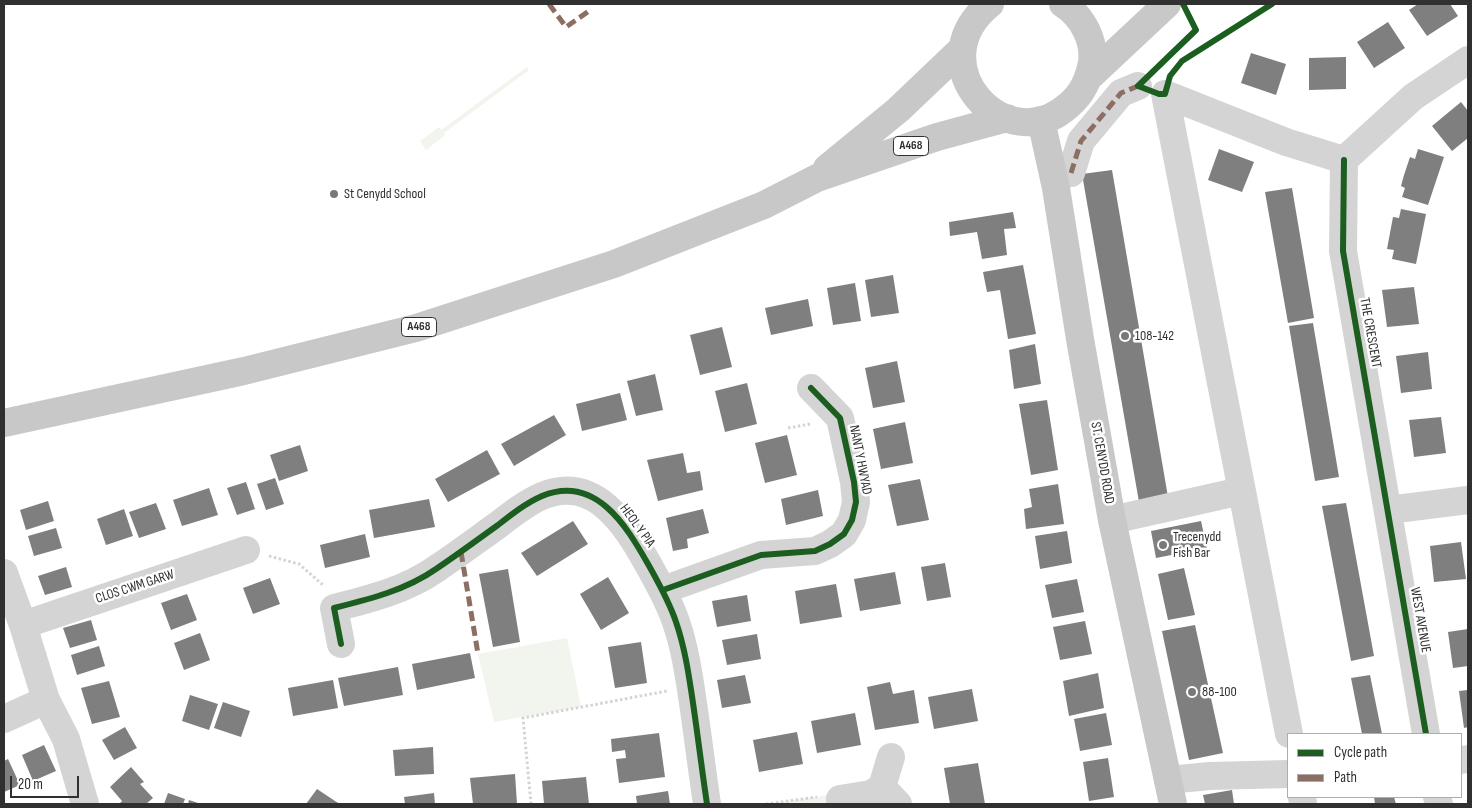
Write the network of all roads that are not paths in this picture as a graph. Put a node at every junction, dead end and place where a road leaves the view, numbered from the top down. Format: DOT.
graph roads {
  1 [pos="990,4"];
  2 [pos="1167,4"];
  3 [pos="1074,6"];
  4 [pos="962,49"];
  5 [pos="1468,60"];
  6 [pos="1088,78"];
  7 [pos="1138,86"];
  8 [pos="1007,118"];
  9 [pos="1041,120"];
  10 [pos="1344,160"];
  11 [pos="1071,173"];
  12 [pos="817,178"];
  13 [pos="811,388"];
  14 [pos="4,423"];
  15 [pos="1241,491"];
  16 [pos="1468,500"];
  17 [pos="1388,510"];
  18 [pos="1112,520"];
  19 [pos="246,550"];
  20 [pos="4,573"];
  21 [pos="663,590"];
  22 [pos="23,625"];
  23 [pos="342,644"];
  24 [pos="46,700"];
  25 [pos="4,719"];
  26 [pos="1289,733"];
  27 [pos="1426,733"];
  28 [pos="891,756"];
  29 [pos="1287,774"];
  30 [pos="1171,792"];
  31 [pos="890,796"];
  32 [pos="840,799"];
  33 [pos="85,804"];
  34 [pos="708,804"];
  1 -- 4 [label="main road"];
  2 -- 6 [label="main road"];
  3 -- 6 [label="main road"];
  4 -- 8 [label="main road"];
  4 -- 12 [label="main road, A468"];
  5 -- 10 [label="street"];
  6 -- 9 [label="main road"];
  7 -- 11 [label="street"];
  8 -- 9 [label="main road"];
  8 -- 12 [label="main road, A468"];
  9 -- 18 [label="main road, ST. CENYDD ROAD"];
  10 -- 15 [label="street"];
  10 -- 17 [label="street, THE CRESCENT"];
  12 -- 14 [label="main road, A468"];
  13 -- 21 [label="street, NANT Y HWYAD"];
  15 -- 18 [label="street"];
  15 -- 26 [label="street"];
  16 -- 17 [label="street"];
  17 -- 27 [label="street, WEST AVENUE"];
  18 -- 30 [label="main road, ST. CENYDD ROAD"];
  19 -- 22 [label="street, CLOS CWM GARW"];
  20 -- 22 [label="street"];
  21 -- 23 [label="street, HEOL Y PIA"];
  21 -- 34 [label="street, HEOL Y PIA"];
  22 -- 24 [label="street"];
  24 -- 25 [label="street"];
  24 -- 33 [label="street"];
  28 -- 31 [label="street"];
  29 -- 30 [label="street"];
  31 -- 32 [label="street"];
}
